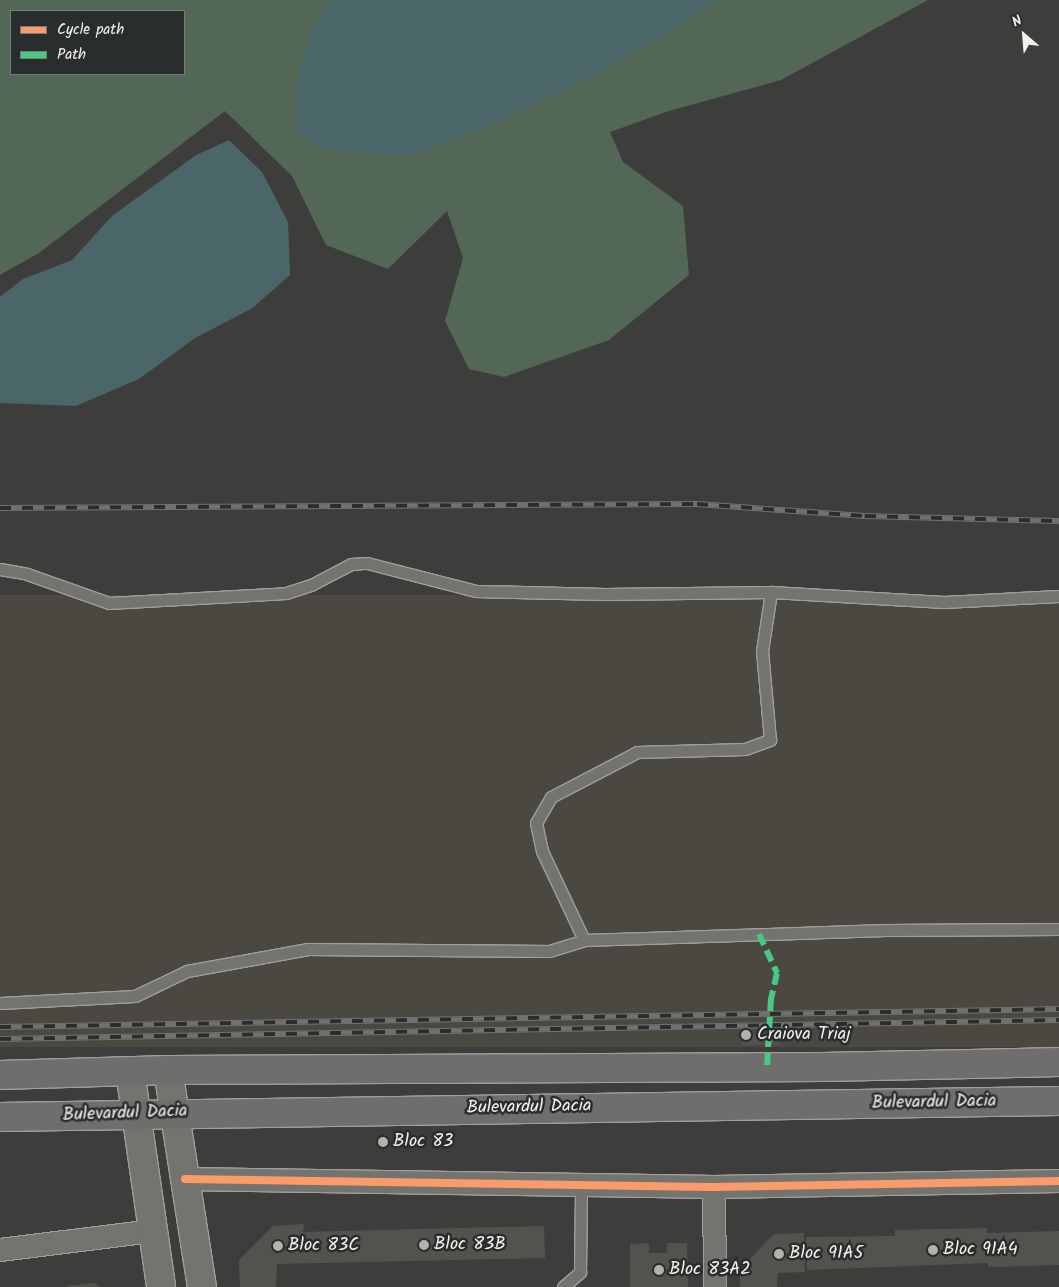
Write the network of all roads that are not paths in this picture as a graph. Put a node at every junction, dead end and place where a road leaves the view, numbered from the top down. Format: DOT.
graph roads {
  1 [pos="0,569"];
  2 [pos="772,592"];
  3 [pos="1059,596"];
  4 [pos="1059,929"];
  5 [pos="584,940"];
  6 [pos="0,1003"];
  7 [pos="1059,1062"];
  8 [pos="168,1070"];
  9 [pos="130,1071"];
  10 [pos="0,1075"];
  11 [pos="1059,1102"];
  12 [pos="173,1113"];
  13 [pos="135,1115"];
  14 [pos="0,1117"];
  15 [pos="185,1179"];
  16 [pos="1059,1181"];
  17 [pos="581,1185"];
  18 [pos="714,1187"];
  19 [pos="153,1232"];
  20 [pos="0,1250"];
  21 [pos="161,1287"];
  22 [pos="202,1287"];
  23 [pos="564,1287"];
  24 [pos="715,1287"];
  1 -- 2 [label="lane"];
  2 -- 3 [label="lane"];
  2 -- 5 [label="lane"];
  4 -- 5 [label="lane"];
  5 -- 6 [label="lane"];
  7 -- 8 [label="main road"];
  8 -- 9 [label="main road"];
  8 -- 12 [label="main road"];
  9 -- 10 [label="main road"];
  9 -- 13 [label="main road"];
  11 -- 12 [label="main road, Bulevardul Dacia"];
  12 -- 13 [label="main road, Bulevardul Dacia"];
  12 -- 15 [label="main road"];
  13 -- 14 [label="main road, Bulevardul Dacia"];
  13 -- 19 [label="main road"];
  15 -- 17 [label="street"];
  15 -- 22 [label="main road"];
  16 -- 18 [label="street"];
  17 -- 18 [label="street"];
  17 -- 23 [label="lane"];
  18 -- 24 [label="street"];
  19 -- 20 [label="street"];
  19 -- 21 [label="main road"];
}
